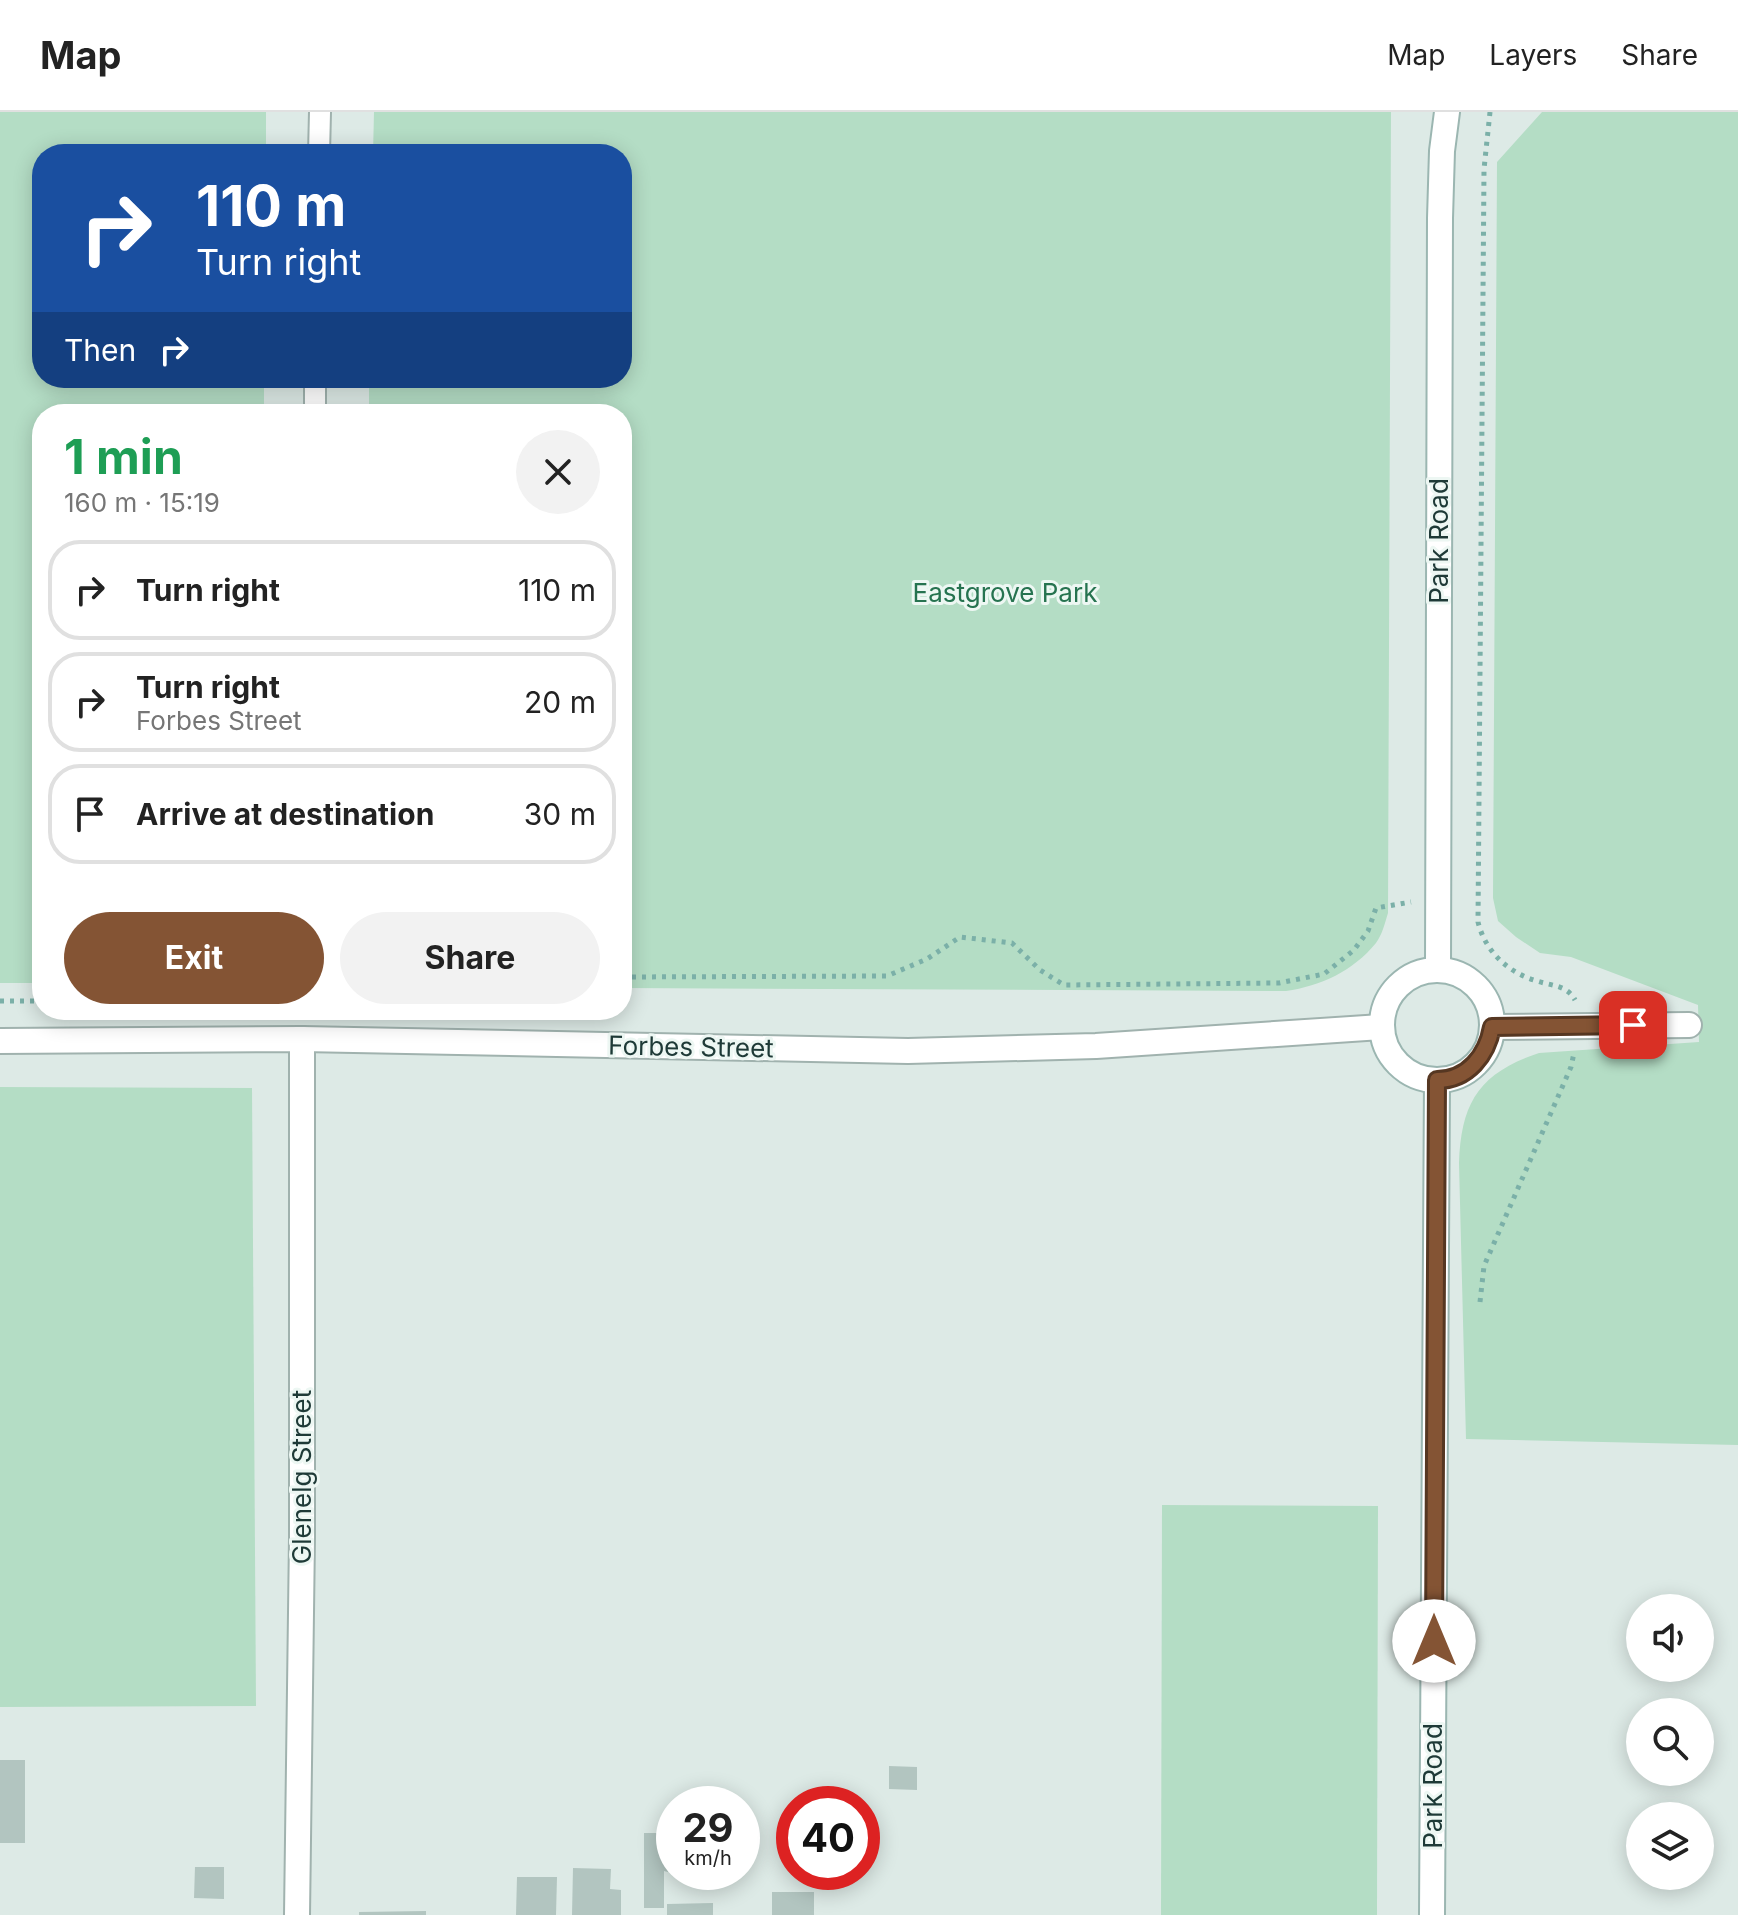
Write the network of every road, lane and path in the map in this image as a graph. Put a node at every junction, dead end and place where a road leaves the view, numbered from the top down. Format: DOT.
graph roads {
  1 [pos="320,112"];
  2 [pos="1447,112"];
  3 [pos="1490,112"];
  4 [pos="319,144"];
  5 [pos="1437,902"];
  6 [pos="1438,969"];
  7 [pos="632,977"];
  8 [pos="0,1001"];
  9 [pos="32,1001"];
  10 [pos="1689,1025"];
  11 [pos="1577,1026"];
  12 [pos="1381,1027"];
  13 [pos="1492,1027"];
  14 [pos="302,1039"];
  15 [pos="0,1041"];
  16 [pos="1437,1080"];
  17 [pos="1480,1302"];
  18 [pos="297,1915"];
  19 [pos="1432,1915"];
  1 -- 4 [label="lane"];
  2 -- 5 [label="street, Park Road"];
  3 -- 11 [label="path"];
  5 -- 6 [label="street, Park Road"];
  5 -- 7 [label="path"];
  6 -- 12 [label="street"];
  6 -- 13 [label="street"];
  8 -- 9 [label="path"];
  10 -- 11 [label="street"];
  11 -- 13 [label="street"];
  11 -- 17 [label="path"];
  12 -- 14 [label="street, Forbes Street"];
  12 -- 16 [label="street"];
  13 -- 16 [label="street"];
  14 -- 15 [label="street, Forbes Street"];
  14 -- 18 [label="street, Glenelg Street"];
  16 -- 19 [label="street, Park Road"];
}
